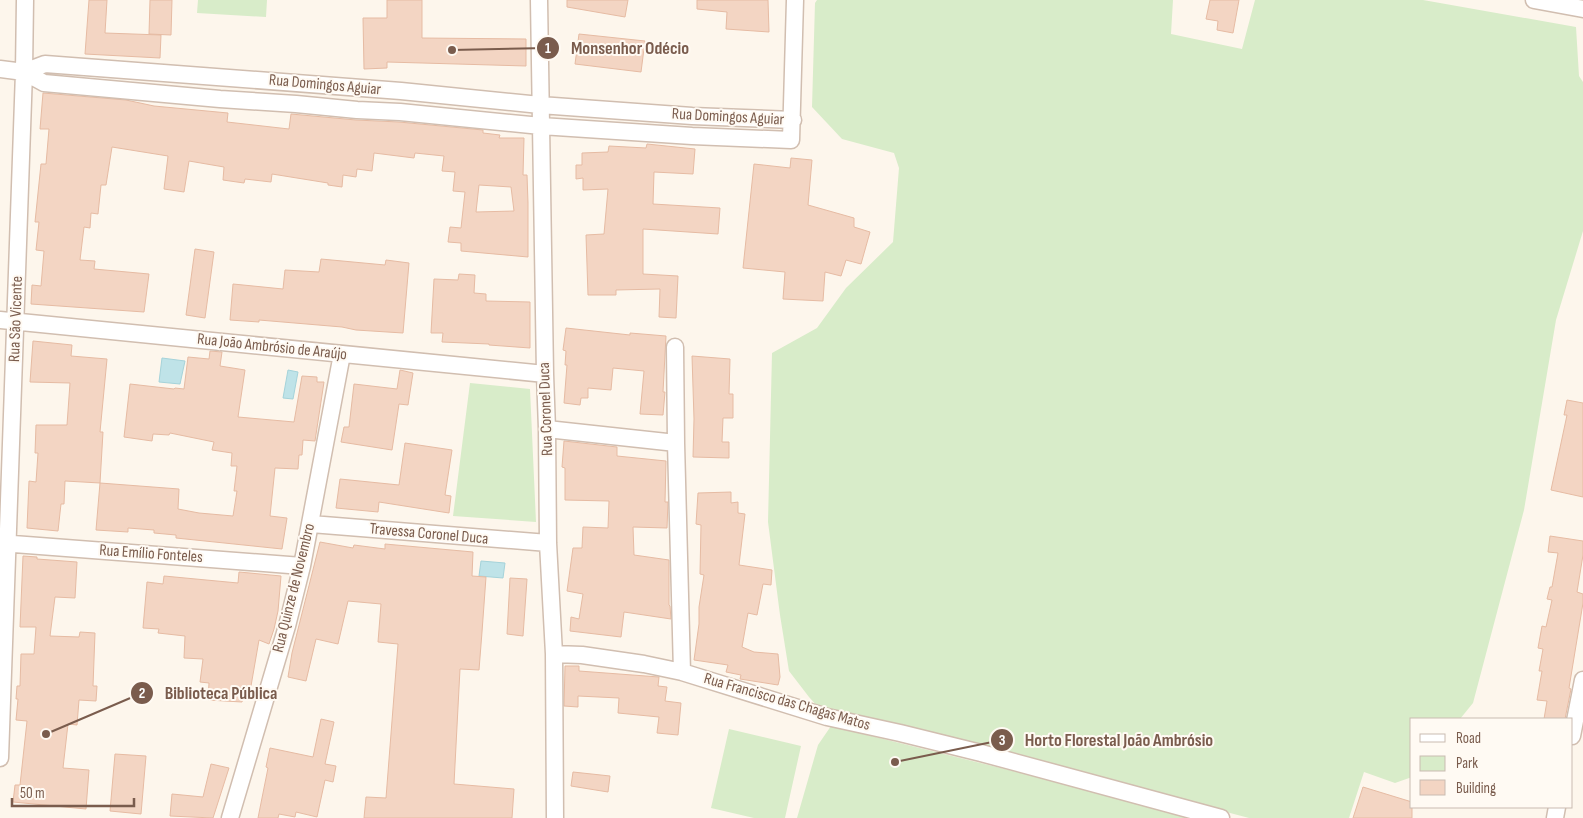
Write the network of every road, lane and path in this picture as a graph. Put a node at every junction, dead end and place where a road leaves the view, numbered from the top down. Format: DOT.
graph roads {
  1 [pos="25,0"];
  2 [pos="539,0"];
  3 [pos="795,0"];
  4 [pos="1544,1"];
  5 [pos="1583,9"];
  6 [pos="110,68"];
  7 [pos="0,70"];
  8 [pos="24,72"];
  9 [pos="298,82"];
  10 [pos="108,88"];
  11 [pos="401,91"];
  12 [pos="296,104"];
  13 [pos="540,105"];
  14 [pos="400,112"];
  15 [pos="692,116"];
  16 [pos="793,120"];
  17 [pos="541,126"];
  18 [pos="692,136"];
  19 [pos="8,321"];
  20 [pos="675,347"];
  21 [pos="342,354"];
  22 [pos="544,374"];
  23 [pos="547,428"];
  24 [pos="676,442"];
  25 [pos="310,524"];
  26 [pos="4,543"];
  27 [pos="548,543"];
  28 [pos="302,566"];
  29 [pos="554,654"];
  30 [pos="682,672"];
  31 [pos="1583,680"];
  32 [pos="1573,731"];
  33 [pos="0,758"];
  34 [pos="230,818"];
  35 [pos="555,818"];
  36 [pos="1221,818"];
  1 -- 8 [label="street, Rua São Vicente"];
  2 -- 13 [label="street, Rua Coronel Duca"];
  3 -- 16 [label="street"];
  4 -- 5 [label="street"];
  6 -- 8 [label="street, Rua Domingos Aguiar"];
  6 -- 9 [label="street, Rua Domingos Aguiar"];
  6 -- 10 [label="street"];
  7 -- 8 [label="street, Rua Domingos Aguiar"];
  8 -- 10 [label="street, Rua Domingos Aguiar"];
  8 -- 19 [label="street, Rua São Vicente"];
  9 -- 11 [label="street, Rua Domingos Aguiar"];
  9 -- 12 [label="street"];
  10 -- 12 [label="street, Rua Domingos Aguiar"];
  11 -- 13 [label="street, Rua Domingos Aguiar"];
  11 -- 14 [label="street"];
  12 -- 14 [label="street, Rua Domingos Aguiar"];
  13 -- 15 [label="street, Rua Domingos Aguiar"];
  13 -- 17 [label="street, Rua Coronel Duca"];
  14 -- 17 [label="street, Rua Domingos Aguiar"];
  15 -- 16 [label="street, Rua Domingos Aguiar"];
  15 -- 18 [label="street"];
  16 -- 18 [label="street, Rua Domingos Aguiar"];
  17 -- 18 [label="street, Rua Domingos Aguiar"];
  17 -- 22 [label="street, Rua Coronel Duca"];
  19 -- 21 [label="street, Rua João Ambrósio de Araújo"];
  19 -- 26 [label="street, Rua São Vicente"];
  20 -- 24 [label="street"];
  21 -- 22 [label="street, Rua João Ambrósio de Araújo"];
  21 -- 25 [label="street, Rua Quinze de Novembro"];
  22 -- 23 [label="street, Rua Coronel Duca"];
  23 -- 24 [label="street"];
  23 -- 27 [label="street, Rua Coronel Duca"];
  24 -- 30 [label="street"];
  25 -- 27 [label="street, Travessa Coronel Duca"];
  25 -- 28 [label="street, Rua Quinze de Novembro"];
  26 -- 28 [label="street, Rua Emílio Fonteles"];
  26 -- 33 [label="street, Rua São Vicente"];
  27 -- 29 [label="street, Rua Coronel Duca"];
  28 -- 34 [label="street, Rua Quinze de Novembro"];
  29 -- 30 [label="street, Rua Francisco das Chagas Matos"];
  29 -- 35 [label="street, Rua Coronel Duca"];
  30 -- 36 [label="street, Rua Francisco das Chagas Matos"];
  31 -- 32 [label="street"];
}
